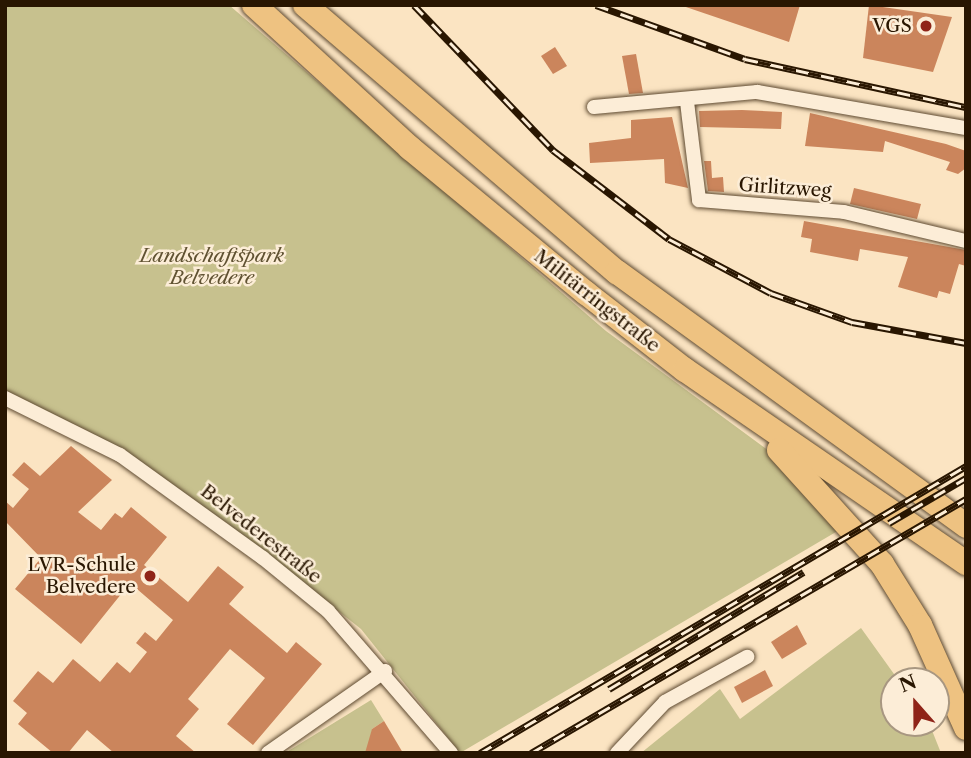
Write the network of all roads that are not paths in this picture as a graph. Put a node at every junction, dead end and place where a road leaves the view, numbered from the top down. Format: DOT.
graph roads {
  1 [pos="254,5"];
  2 [pos="306,6"];
  3 [pos="687,102"];
  4 [pos="594,107"];
  5 [pos="966,128"];
  6 [pos="966,241"];
  7 [pos="685,370"];
  8 [pos="5,398"];
  9 [pos="887,468"];
  10 [pos="966,514"];
  11 [pos="966,526"];
  12 [pos="966,564"];
  13 [pos="747,657"];
  14 [pos="385,671"];
  15 [pos="966,728"];
  16 [pos="450,751"];
  17 [pos="268,753"];
  18 [pos="617,753"];
  1 -- 7 [label="highway, Militärringstraße"];
  2 -- 9 [label="highway, Militärringstraße"];
  3 -- 4 [label="street"];
  3 -- 5 [label="street"];
  3 -- 6 [label="street, Girlitzweg"];
  7 -- 12 [label="highway, Militärringstraße"];
  7 -- 15 [label="highway"];
  8 -- 14 [label="street, Belvederestraße"];
  9 -- 10 [label="highway"];
  9 -- 11 [label="highway, Militärringstraße"];
  13 -- 18 [label="street"];
  14 -- 16 [label="street, Belvederestraße"];
  14 -- 17 [label="street"];
}
